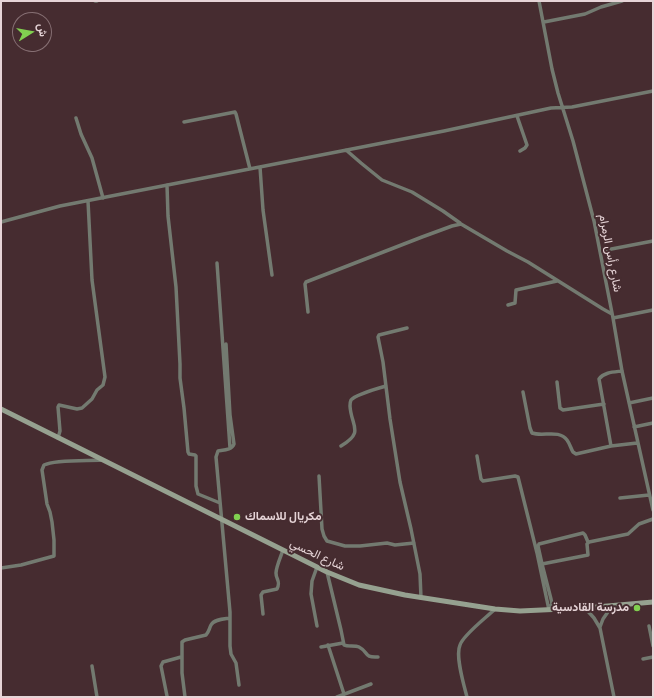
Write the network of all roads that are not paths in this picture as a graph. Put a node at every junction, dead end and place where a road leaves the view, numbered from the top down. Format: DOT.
graph roads {
  1 [pos="539,1"];
  2 [pos="604,1"];
  3 [pos="622,1"];
  4 [pos="601,7"];
  5 [pos="544,22"];
  6 [pos="653,91"];
  7 [pos="563,107"];
  8 [pos="517,116"];
  9 [pos="76,118"];
  10 [pos="184,122"];
  11 [pos="346,150"];
  12 [pos="520,151"];
  13 [pos="260,167"];
  14 [pos="250,169"];
  15 [pos="167,185"];
  16 [pos="103,198"];
  17 [pos="88,202"];
  18 [pos="1,222"];
  19 [pos="461,224"];
  20 [pos="653,241"];
  21 [pos="601,252"];
  22 [pos="217,262"];
  23 [pos="272,275"];
  24 [pos="557,281"];
  25 [pos="508,305"];
  26 [pos="653,310"];
  27 [pos="308,312"];
  28 [pos="612,314"];
  29 [pos="613,318"];
  30 [pos="408,328"];
  31 [pos="226,344"];
  32 [pos="622,370"];
  33 [pos="557,382"];
  34 [pos="386,386"];
  35 [pos="523,392"];
  36 [pos="653,398"];
  37 [pos="629,403"];
  38 [pos="604,404"];
  39 [pos="1,410"];
  40 [pos="653,423"];
  41 [pos="634,427"];
  42 [pos="58,438"];
  43 [pos="637,443"];
  44 [pos="341,446"];
  45 [pos="612,446"];
  46 [pos="230,448"];
  47 [pos="477,456"];
  48 [pos="104,460"];
  49 [pos="319,476"];
  50 [pos="653,490"];
  51 [pos="649,493"];
  52 [pos="620,498"];
  53 [pos="220,503"];
  54 [pos="653,510"];
  55 [pos="222,519"];
  56 [pos="653,519"];
  57 [pos="588,542"];
  58 [pos="414,543"];
  59 [pos="283,550"];
  60 [pos="538,553"];
  61 [pos="542,564"];
  62 [pos="317,567"];
  63 [pos="1,568"];
  64 [pos="327,572"];
  65 [pos="421,598"];
  66 [pos="653,602"];
  67 [pos="612,606"];
  68 [pos="585,608"];
  69 [pos="495,609"];
  70 [pos="549,609"];
  71 [pos="263,614"];
  72 [pos="230,618"];
  73 [pos="317,626"];
  74 [pos="649,626"];
  75 [pos="600,628"];
  76 [pos="343,643"];
  77 [pos="328,646"];
  78 [pos="653,646"];
  79 [pos="321,647"];
  80 [pos="181,657"];
  81 [pos="378,657"];
  82 [pos="653,657"];
  83 [pos="643,659"];
  84 [pos="92,666"];
  85 [pos="371,684"];
  86 [pos="239,685"];
  87 [pos="344,694"];
  88 [pos="167,696"];
  89 [pos="97,697"];
  90 [pos="185,697"];
  91 [pos="337,697"];
  92 [pos="467,697"];
  93 [pos="614,697"];
  1 -- 5 [label="street, شارع رأس الرمرام"];
  2 -- 4 [label="street"];
  3 -- 4 [label="street"];
  4 -- 5 [label="street"];
  5 -- 7 [label="street, شارع رأس الرمرام"];
  6 -- 7 [label="street"];
  7 -- 8 [label="street"];
  7 -- 21 [label="street, شارع رأس الرمرام"];
  8 -- 11 [label="street"];
  8 -- 12 [label="street"];
  9 -- 16 [label="street"];
  10 -- 14 [label="street"];
  11 -- 13 [label="street"];
  11 -- 19 [label="street"];
  13 -- 14 [label="street"];
  13 -- 23 [label="street"];
  14 -- 15 [label="street"];
  15 -- 16 [label="street"];
  15 -- 53 [label="street"];
  16 -- 17 [label="street"];
  17 -- 18 [label="street"];
  17 -- 42 [label="street"];
  19 -- 24 [label="street"];
  19 -- 27 [label="street"];
  20 -- 21 [label="street"];
  21 -- 28 [label="street, شارع رأس الرمرام"];
  22 -- 46 [label="street"];
  24 -- 25 [label="street"];
  24 -- 28 [label="street"];
  26 -- 29 [label="street"];
  28 -- 29 [label="street, شارع رأس الرمرام"];
  29 -- 32 [label="street, شارع رأس الرمرام"];
  30 -- 34 [label="street"];
  31 -- 46 [label="street"];
  32 -- 37 [label="street, شارع رأس الرمرام"];
  32 -- 38 [label="street"];
  33 -- 38 [label="street"];
  34 -- 44 [label="street"];
  34 -- 58 [label="street"];
  35 -- 45 [label="street"];
  36 -- 37 [label="street"];
  37 -- 41 [label="street, شارع رأس الرمرام"];
  38 -- 45 [label="street"];
  39 -- 42 [label="street, شارع الحسي"];
  40 -- 41 [label="street"];
  41 -- 43 [label="street, شارع رأس الرمرام"];
  42 -- 48 [label="street, شارع الحسي"];
  43 -- 45 [label="street"];
  43 -- 51 [label="street, شارع رأس الرمرام"];
  46 -- 53 [label="street"];
  47 -- 60 [label="street"];
  48 -- 55 [label="street, شارع الحسي"];
  48 -- 63 [label="street"];
  49 -- 58 [label="street"];
  50 -- 51 [label="street"];
  51 -- 52 [label="street"];
  51 -- 54 [label="street, شارع رأس الرمرام"];
  53 -- 55 [label="street"];
  55 -- 59 [label="street, شارع الحسي"];
  55 -- 72 [label="street"];
  56 -- 57 [label="street"];
  57 -- 60 [label="street"];
  57 -- 61 [label="street"];
  58 -- 65 [label="street"];
  59 -- 62 [label="street, شارع الحسي"];
  59 -- 71 [label="street"];
  60 -- 61 [label="street"];
  60 -- 70 [label="street"];
  61 -- 70 [label="street"];
  62 -- 64 [label="street, شارع الحسي"];
  62 -- 73 [label="street"];
  64 -- 65 [label="street, شارع الحسي"];
  64 -- 76 [label="street"];
  65 -- 69 [label="street, شارع الحسي"];
  66 -- 67 [label="street, شارع الحسي"];
  67 -- 68 [label="street, شارع الحسي"];
  67 -- 75 [label="street"];
  68 -- 70 [label="street, شارع الحسي"];
  68 -- 75 [label="street"];
  69 -- 70 [label="street, شارع الحسي"];
  69 -- 92 [label="street"];
  72 -- 80 [label="street"];
  72 -- 86 [label="street"];
  74 -- 78 [label="street"];
  75 -- 93 [label="street"];
  76 -- 77 [label="street"];
  76 -- 81 [label="street"];
  77 -- 79 [label="street"];
  77 -- 87 [label="street"];
  80 -- 88 [label="street"];
  80 -- 90 [label="street"];
  82 -- 83 [label="street"];
  84 -- 89 [label="street"];
  85 -- 87 [label="street"];
  87 -- 91 [label="street"];
}
